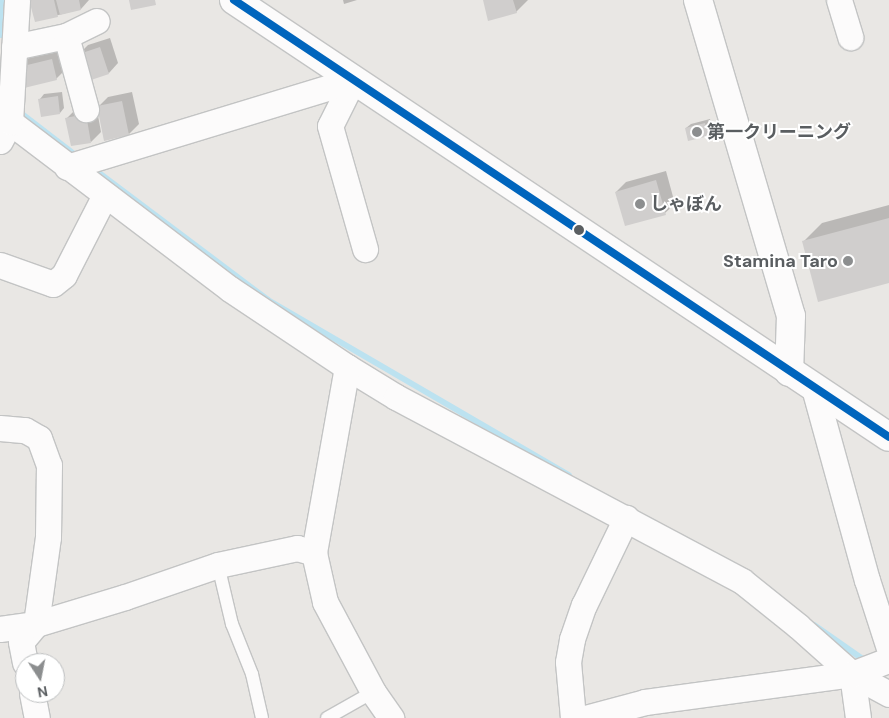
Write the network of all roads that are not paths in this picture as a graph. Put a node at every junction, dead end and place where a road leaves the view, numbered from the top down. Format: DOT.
graph roads {
  1 [pos="17,0"];
  2 [pos="234,0"];
  3 [pos="698,0"];
  4 [pos="845,1"];
  5 [pos="96,21"];
  6 [pos="66,36"];
  7 [pos="850,37"];
  8 [pos="14,47"];
  9 [pos="353,80"];
  10 [pos="86,109"];
  11 [pos="3,128"];
  12 [pos="78,163"];
  13 [pos="105,195"];
  14 [pos="365,249"];
  15 [pos="0,265"];
  16 [pos="347,366"];
  17 [pos="789,372"];
  18 [pos="814,388"];
  19 [pos="0,428"];
  20 [pos="889,437"];
  21 [pos="626,518"];
  22 [pos="314,553"];
  23 [pos="218,565"];
  24 [pos="36,624"];
  25 [pos="0,629"];
  26 [pos="889,648"];
  27 [pos="23,653"];
  28 [pos="889,660"];
  29 [pos="852,674"];
  30 [pos="373,692"];
  31 [pos="889,694"];
  32 [pos="34,703"];
  33 [pos="37,718"];
  34 [pos="262,718"];
  35 [pos="326,718"];
  36 [pos="391,718"];
  37 [pos="573,718"];
  38 [pos="585,718"];
  39 [pos="858,718"];
  1 -- 8 [label="street"];
  2 -- 9 [label="street"];
  3 -- 17 [label="street"];
  4 -- 7 [label="street"];
  5 -- 6 [label="street"];
  6 -- 8 [label="street"];
  6 -- 10 [label="street"];
  8 -- 11 [label="street"];
  9 -- 12 [label="street"];
  9 -- 14 [label="street"];
  9 -- 17 [label="street"];
  11 -- 12 [label="street"];
  12 -- 13 [label="street"];
  13 -- 15 [label="street"];
  13 -- 16 [label="street"];
  16 -- 21 [label="street"];
  16 -- 22 [label="street"];
  17 -- 18 [label="street"];
  18 -- 20 [label="street"];
  18 -- 26 [label="street"];
  19 -- 24 [label="street"];
  21 -- 29 [label="street"];
  21 -- 37 [label="street"];
  22 -- 23 [label="street"];
  22 -- 30 [label="street"];
  23 -- 24 [label="street"];
  23 -- 34 [label="lane"];
  24 -- 25 [label="street"];
  24 -- 27 [label="street"];
  28 -- 29 [label="street"];
  29 -- 31 [label="street"];
  29 -- 38 [label="street"];
  29 -- 39 [label="street"];
  30 -- 35 [label="lane"];
  30 -- 36 [label="street"];
  32 -- 33 [label="street"];
}
